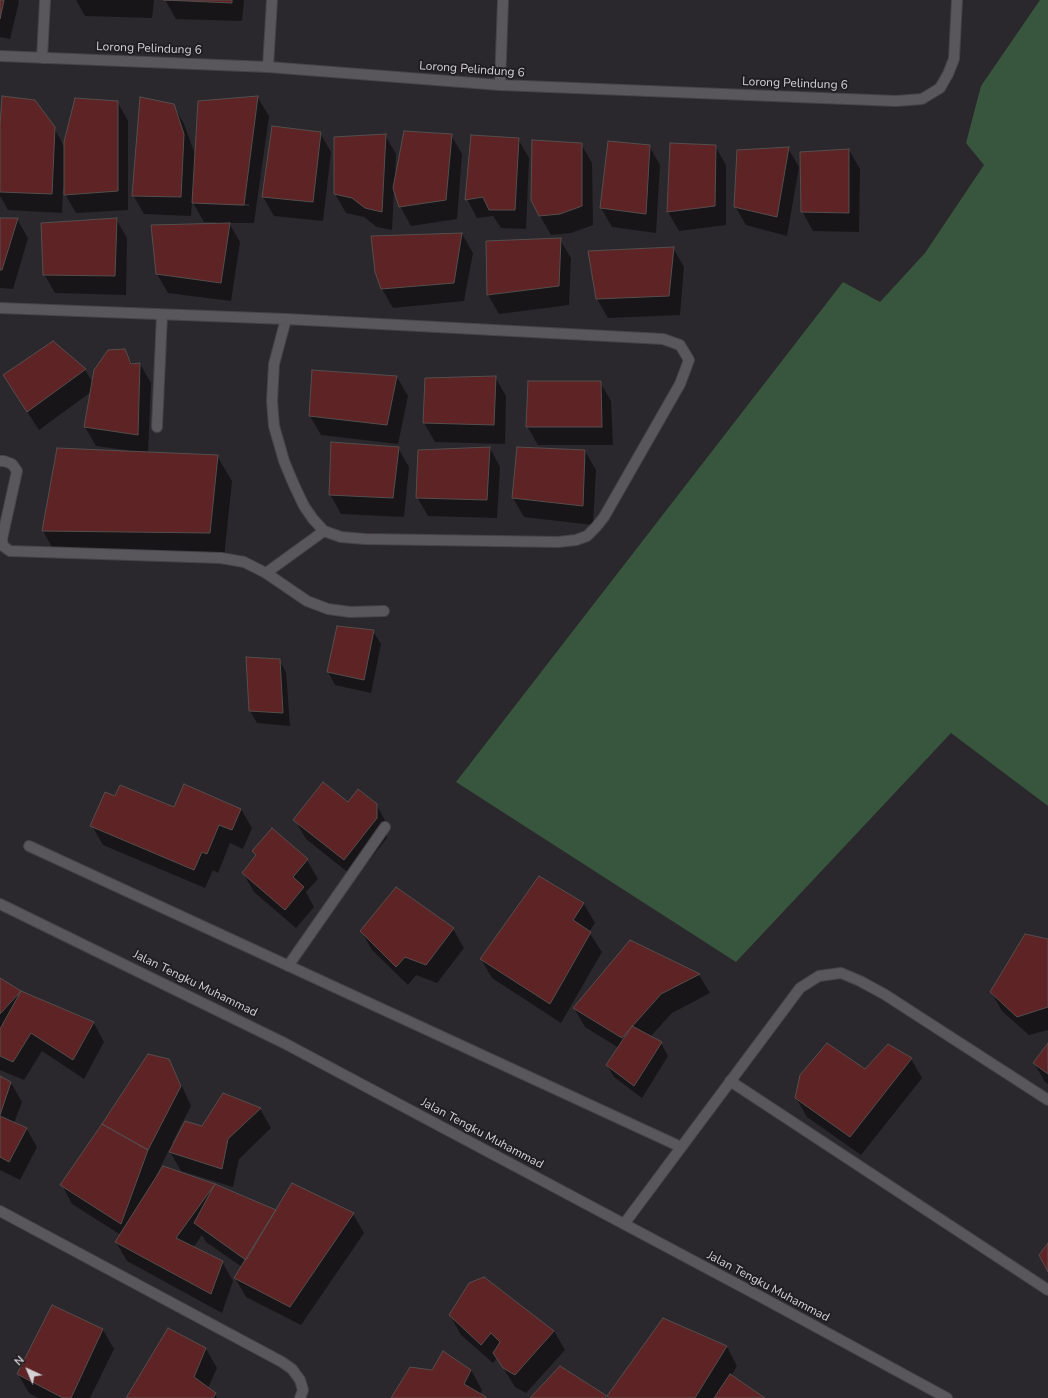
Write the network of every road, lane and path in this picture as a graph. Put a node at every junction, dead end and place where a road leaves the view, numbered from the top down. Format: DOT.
graph roads {
  1 [pos="45,0"];
  2 [pos="272,0"];
  3 [pos="503,0"];
  4 [pos="957,0"];
  5 [pos="0,56"];
  6 [pos="42,58"];
  7 [pos="268,67"];
  8 [pos="500,85"];
  9 [pos="0,308"];
  10 [pos="162,315"];
  11 [pos="286,319"];
  12 [pos="157,427"];
  13 [pos="0,461"];
  14 [pos="324,531"];
  15 [pos="266,573"];
  16 [pos="384,611"];
  17 [pos="385,827"];
  18 [pos="29,846"];
  19 [pos="0,904"];
  20 [pos="288,966"];
  21 [pos="730,1082"];
  22 [pos="1048,1100"];
  23 [pos="681,1147"];
  24 [pos="0,1211"];
  25 [pos="624,1224"];
  26 [pos="1048,1290"];
  27 [pos="300,1398"];
  28 [pos="947,1398"];
  1 -- 6 [label="street"];
  2 -- 7 [label="street"];
  3 -- 8 [label="street"];
  4 -- 8 [label="street, Lorong Pelindung 6"];
  5 -- 6 [label="street, Lorong Pelindung 6"];
  6 -- 7 [label="street, Lorong Pelindung 6"];
  7 -- 8 [label="street, Lorong Pelindung 6"];
  9 -- 10 [label="street"];
  10 -- 11 [label="street"];
  10 -- 12 [label="street"];
  11 -- 14 [label="street"];
  11 -- 14 [label="street"];
  13 -- 15 [label="street"];
  14 -- 15 [label="street"];
  15 -- 16 [label="street"];
  17 -- 20 [label="street"];
  18 -- 20 [label="street"];
  19 -- 25 [label="street, Jalan Tengku Muhammad"];
  20 -- 23 [label="street"];
  21 -- 22 [label="street"];
  21 -- 23 [label="street"];
  21 -- 26 [label="street"];
  23 -- 25 [label="street"];
  24 -- 27 [label="street"];
  25 -- 28 [label="street, Jalan Tengku Muhammad"];
}
